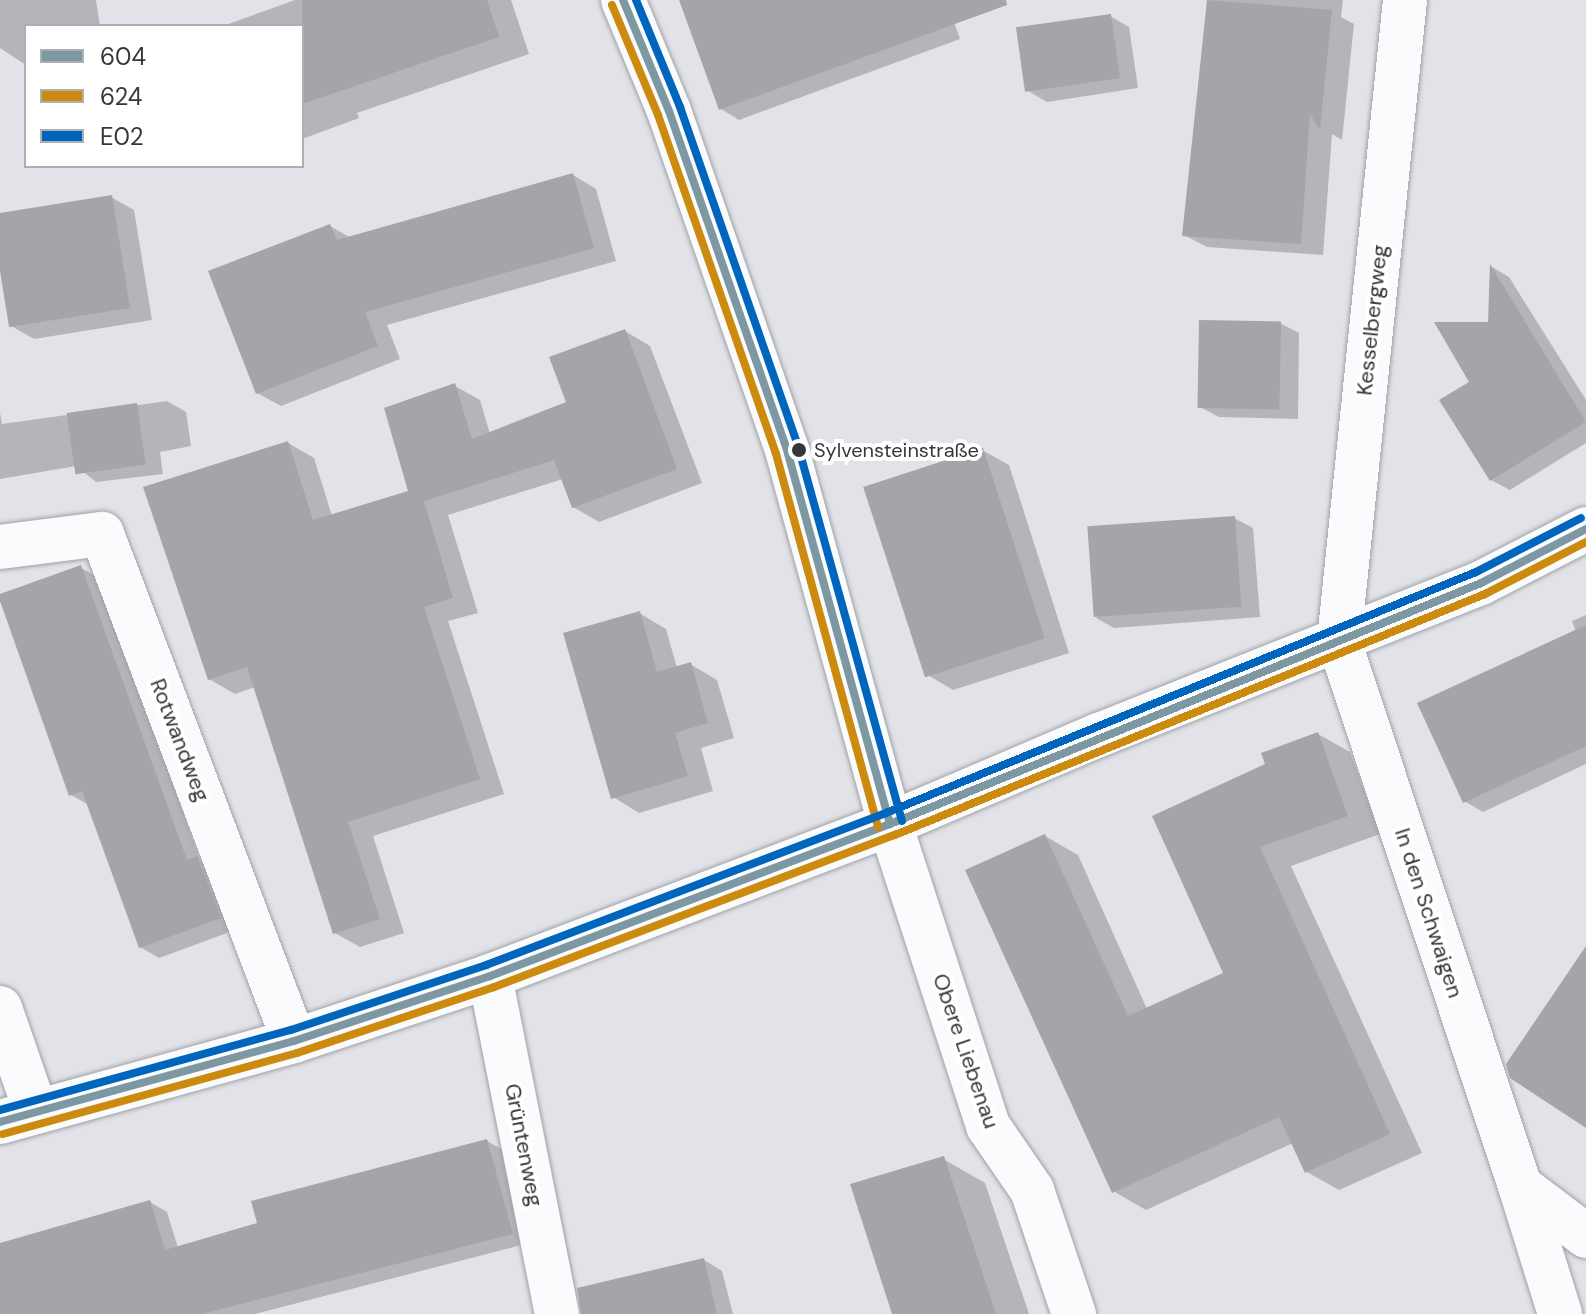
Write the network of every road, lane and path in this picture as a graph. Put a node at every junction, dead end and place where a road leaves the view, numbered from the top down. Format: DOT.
graph roads {
  1 [pos="623,0"];
  2 [pos="1405,0"];
  3 [pos="1586,529"];
  4 [pos="0,547"];
  5 [pos="1339,641"];
  6 [pos="890,824"];
  7 [pos="490,976"];
  8 [pos="0,1008"];
  9 [pos="294,1041"];
  10 [pos="18,1117"];
  11 [pos="1520,1186"];
  12 [pos="1586,1236"];
  13 [pos="557,1314"];
  14 [pos="1074,1314"];
  15 [pos="1560,1314"];
  1 -- 6 [label="street"];
  2 -- 5 [label="street, Kesselbergweg"];
  3 -- 5 [label="street"];
  4 -- 9 [label="street, Rotwandweg"];
  5 -- 6 [label="street"];
  5 -- 11 [label="street, In den Schwaigen"];
  6 -- 7 [label="street"];
  6 -- 14 [label="street, Obere Liebenau"];
  7 -- 9 [label="street"];
  7 -- 13 [label="street, Grüntenweg"];
  8 -- 10 [label="street"];
  9 -- 10 [label="street"];
  11 -- 12 [label="street"];
  11 -- 15 [label="street, In den Schwaigen"];
}
